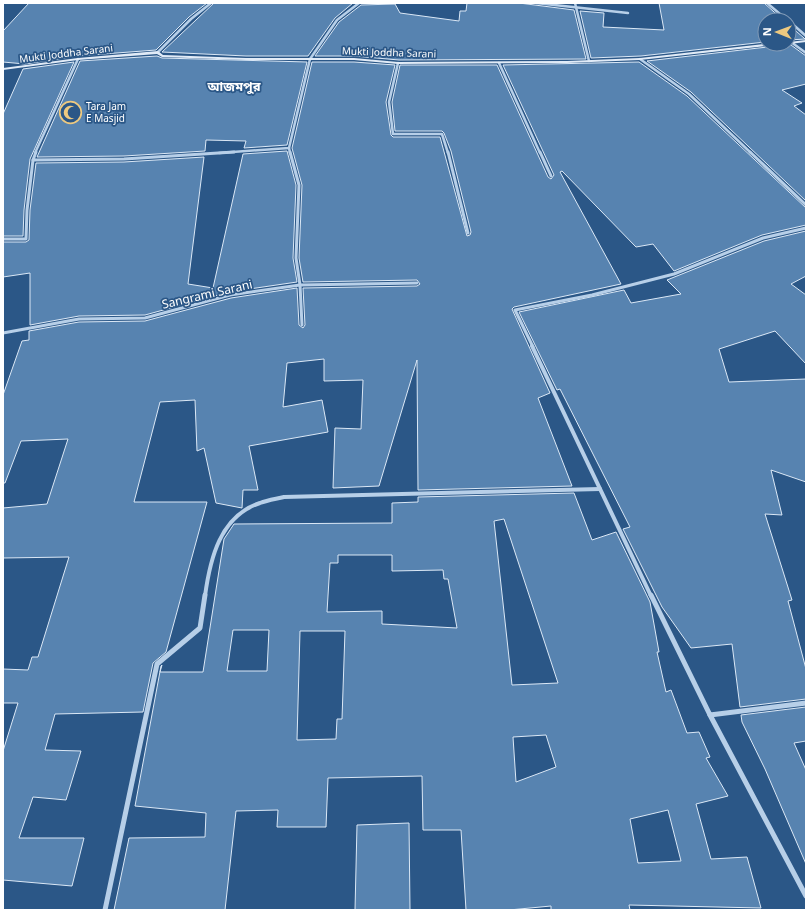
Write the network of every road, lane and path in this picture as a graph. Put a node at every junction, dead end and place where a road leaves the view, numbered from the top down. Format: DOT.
graph roads {
  1 [pos="211,3"];
  2 [pos="359,3"];
  3 [pos="536,3"];
  4 [pos="575,3"];
  5 [pos="767,3"];
  6 [pos="576,7"];
  7 [pos="778,12"];
  8 [pos="628,13"];
  9 [pos="797,28"];
  10 [pos="806,36"];
  11 [pos="757,46"];
  12 [pos="797,47"];
  13 [pos="158,52"];
  14 [pos="806,53"];
  15 [pos="78,59"];
  16 [pos="310,59"];
  17 [pos="640,59"];
  18 [pos="589,61"];
  19 [pos="398,63"];
  20 [pos="498,63"];
  21 [pos="3,69"];
  22 [pos="289,148"];
  23 [pos="33,160"];
  24 [pos="551,176"];
  25 [pos="806,205"];
  26 [pos="806,228"];
  27 [pos="468,233"];
  28 [pos="3,239"];
  29 [pos="417,283"];
  30 [pos="300,285"];
  31 [pos="302,325"];
  32 [pos="3,332"];
  33 [pos="600,489"];
  34 [pos="806,703"];
  35 [pos="710,715"];
  36 [pos="806,896"];
  37 [pos="105,910"];
  1 -- 13 [label="street"];
  2 -- 16 [label="street"];
  3 -- 6 [label="street"];
  4 -- 6 [label="street"];
  5 -- 7 [label="street"];
  6 -- 8 [label="street"];
  6 -- 18 [label="street"];
  9 -- 10 [label="street"];
  11 -- 17 [label="street, Mukti Joddha Sarani"];
  12 -- 14 [label="street"];
  13 -- 15 [label="street, Mukti Joddha Sarani"];
  13 -- 16 [label="street, Mukti Joddha Sarani"];
  15 -- 21 [label="street, Mukti Joddha Sarani"];
  15 -- 23 [label="street"];
  16 -- 19 [label="street, Mukti Joddha Sarani"];
  16 -- 22 [label="street"];
  17 -- 18 [label="street, Mukti Joddha Sarani"];
  17 -- 25 [label="street"];
  18 -- 20 [label="street, Mukti Joddha Sarani"];
  19 -- 20 [label="street, Mukti Joddha Sarani"];
  19 -- 27 [label="street"];
  20 -- 24 [label="street"];
  22 -- 23 [label="street"];
  22 -- 30 [label="street"];
  23 -- 28 [label="street"];
  26 -- 33 [label="street"];
  29 -- 30 [label="street, Sangrami Sarani"];
  30 -- 31 [label="street"];
  30 -- 32 [label="street, Sangrami Sarani"];
  33 -- 35 [label="street"];
  33 -- 37 [label="street"];
  34 -- 35 [label="street"];
  35 -- 36 [label="street"];
}
